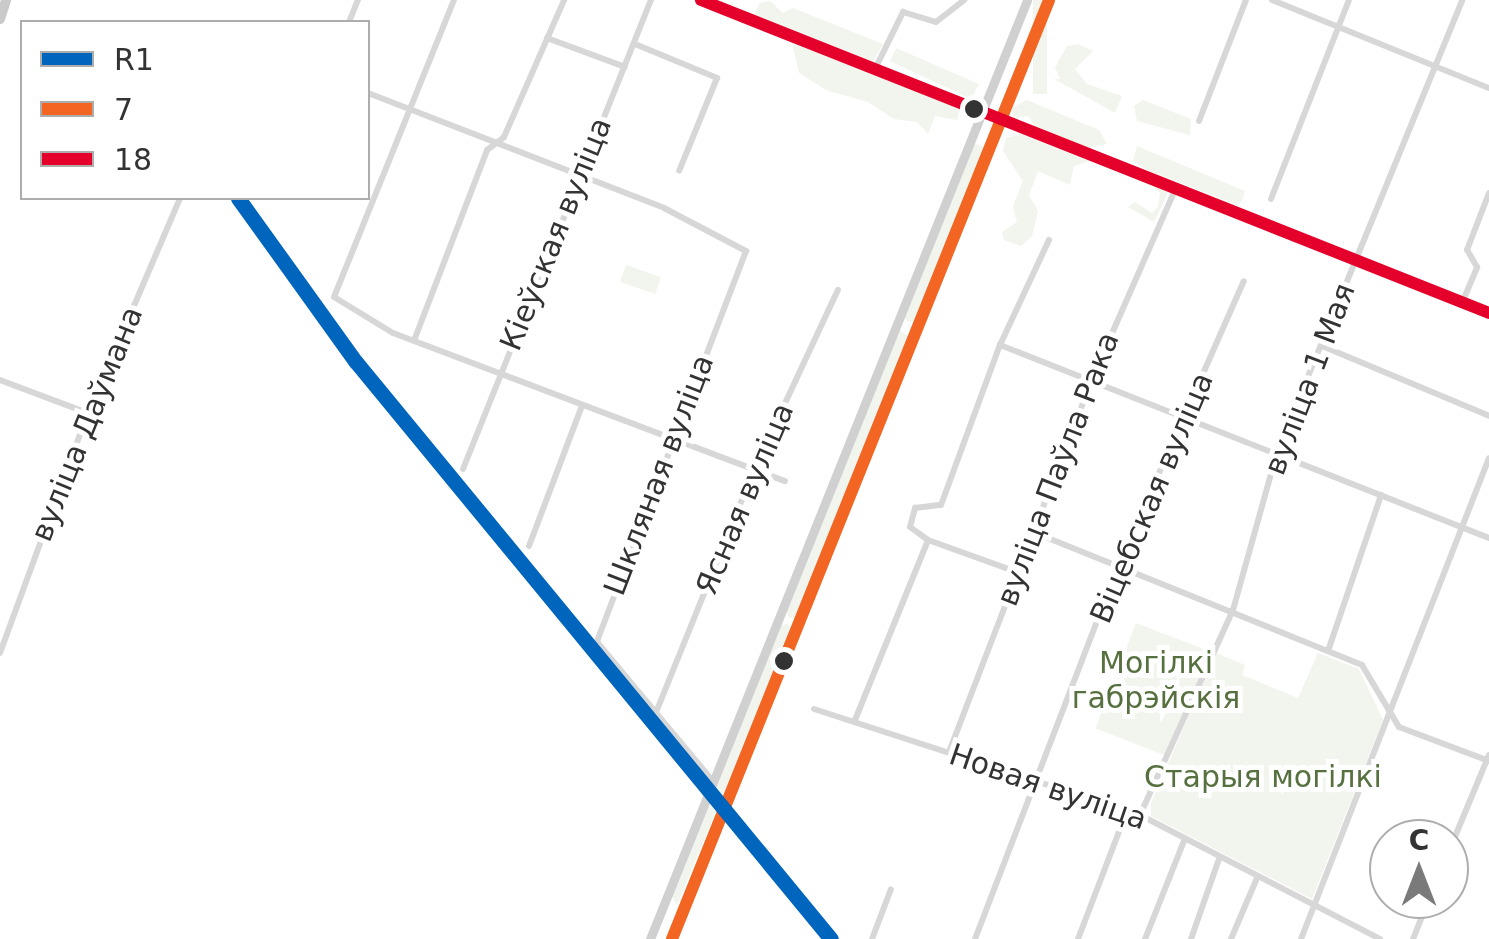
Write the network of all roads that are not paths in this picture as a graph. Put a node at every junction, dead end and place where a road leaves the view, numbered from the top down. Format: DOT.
graph roads {
  1 [pos="6,0"];
  2 [pos="454,0"];
  3 [pos="564,0"];
  4 [pos="651,0"];
  5 [pos="701,0"];
  6 [pos="964,0"];
  7 [pos="1027,0"];
  8 [pos="1049,0"];
  9 [pos="1246,0"];
  10 [pos="1272,0"];
  11 [pos="1349,0"];
  12 [pos="1462,0"];
  13 [pos="0,19"];
  14 [pos="1338,26"];
  15 [pos="547,38"];
  16 [pos="635,44"];
  17 [pos="1435,66"];
  18 [pos="625,68"];
  19 [pos="875,69"];
  20 [pos="1489,88"];
  21 [pos="370,94"];
  22 [pos="410,110"];
  23 [pos="980,114"];
  24 [pos="1199,121"];
  25 [pos="1000,122"];
  26 [pos="496,144"];
  27 [pos="680,171"];
  28 [pos="580,176"];
  29 [pos="1174,190"];
  30 [pos="1489,193"];
  31 [pos="179,200"];
  32 [pos="1272,200"];
  33 [pos="1049,240"];
  34 [pos="1356,261"];
  35 [pos="1244,282"];
  36 [pos="838,290"];
  37 [pos="1462,302"];
  38 [pos="1489,313"];
  39 [pos="898,323"];
  40 [pos="914,330"];
  41 [pos="416,338"];
  42 [pos="1000,345"];
  43 [pos="1322,346"];
  44 [pos="499,373"];
  45 [pos="1092,379"];
  46 [pos="0,380"];
  47 [pos="582,406"];
  48 [pos="88,413"];
  49 [pos="1489,416"];
  50 [pos="1185,418"];
  51 [pos="670,438"];
  52 [pos="1277,452"];
  53 [pos="1489,458"];
  54 [pos="463,469"];
  55 [pos="753,472"];
  56 [pos="785,481"];
  57 [pos="1381,495"];
  58 [pos="1462,526"];
  59 [pos="1033,532"];
  60 [pos="1489,538"];
  61 [pos="928,540"];
  62 [pos="529,546"];
  63 [pos="1119,564"];
  64 [pos="1017,572"];
  65 [pos="1232,610"];
  66 [pos="1328,651"];
  67 [pos="0,653"];
  68 [pos="814,710"];
  69 [pos="657,711"];
  70 [pos="1392,717"];
  71 [pos="854,720"];
  72 [pos="948,752"];
  73 [pos="1488,759"];
  74 [pos="1041,779"];
  75 [pos="714,782"];
  76 [pos="1127,811"];
  77 [pos="1140,815"];
  78 [pos="1463,819"];
  79 [pos="1184,841"];
  80 [pos="1219,859"];
  81 [pos="1256,878"];
  82 [pos="891,890"];
  83 [pos="665,904"];
  84 [pos="1312,907"];
  85 [pos="685,912"];
  86 [pos="650,939"];
  87 [pos="672,939"];
  88 [pos="872,939"];
  89 [pos="975,939"];
  90 [pos="1078,939"];
  91 [pos="1145,939"];
  92 [pos="1191,939"];
  93 [pos="1231,939"];
  94 [pos="1301,939"];
  95 [pos="1380,939"];
  1 -- 13 [label="main road"];
  2 -- 22 [label="street"];
  3 -- 15 [label="street"];
  4 -- 16 [label="street, Кіеўская вуліца"];
  5 -- 19 [label="street"];
  6 -- 19 [label="street"];
  7 -- 23 [label="main road"];
  8 -- 25 [label="main road"];
  9 -- 24 [label="street"];
  10 -- 14 [label="street"];
  11 -- 14 [label="street"];
  12 -- 17 [label="street, вуліца 1 Мая"];
  14 -- 17 [label="street"];
  14 -- 32 [label="street"];
  15 -- 18 [label="street"];
  15 -- 26 [label="street"];
  16 -- 18 [label="street, Кіеўская вуліца"];
  16 -- 27 [label="street"];
  17 -- 20 [label="street"];
  17 -- 34 [label="street, вуліца 1 Мая"];
  18 -- 28 [label="street, Кіеўская вуліца"];
  19 -- 23 [label="street"];
  21 -- 22 [label="street"];
  22 -- 26 [label="street"];
  22 -- 41 [label="street"];
  23 -- 25 [label="street"];
  23 -- 39 [label="main road"];
  25 -- 29 [label="street"];
  25 -- 40 [label="main road"];
  26 -- 28 [label="street"];
  26 -- 41 [label="street"];
  28 -- 44 [label="street, Кіеўская вуліца"];
  28 -- 51 [label="street, Шкляная вуліца"];
  29 -- 34 [label="street"];
  29 -- 45 [label="street, вуліца Паўла Рака"];
  30 -- 37 [label="street"];
  31 -- 48 [label="street, вуліца Даўмана"];
  33 -- 42 [label="street"];
  34 -- 37 [label="street"];
  34 -- 43 [label="street, вуліца 1 Мая"];
  35 -- 50 [label="street, Віцебская вуліца"];
  36 -- 55 [label="street, Ясная вуліца"];
  37 -- 38 [label="street"];
  39 -- 40 [label="main road"];
  39 -- 75 [label="main road"];
  40 -- 85 [label="main road"];
  41 -- 44 [label="street"];
  42 -- 45 [label="street"];
  42 -- 61 [label="street"];
  43 -- 49 [label="street"];
  43 -- 52 [label="street, вуліца 1 Мая"];
  44 -- 47 [label="street"];
  44 -- 54 [label="street, Кіеўская вуліца"];
  45 -- 50 [label="street"];
  45 -- 59 [label="street, вуліца Паўла Рака"];
  46 -- 48 [label="street"];
  47 -- 51 [label="street"];
  47 -- 62 [label="street"];
  48 -- 67 [label="street, вуліца Даўмана"];
  50 -- 52 [label="street"];
  50 -- 63 [label="street, Віцебская вуліца"];
  51 -- 55 [label="street"];
  51 -- 69 [label="street, Шкляная вуліца"];
  52 -- 57 [label="street"];
  52 -- 65 [label="street, вуліца 1 Мая"];
  53 -- 58 [label="street"];
  55 -- 56 [label="street"];
  55 -- 69 [label="street, Ясная вуліца"];
  57 -- 58 [label="street"];
  57 -- 66 [label="street"];
  58 -- 60 [label="street"];
  58 -- 70 [label="street"];
  59 -- 63 [label="street"];
  59 -- 64 [label="street, вуліца Паўла Рака"];
  61 -- 64 [label="street"];
  61 -- 71 [label="street"];
  63 -- 65 [label="street"];
  63 -- 74 [label="street, Віцебская вуліца"];
  64 -- 72 [label="street, вуліца Паўла Рака"];
  65 -- 66 [label="street"];
  65 -- 77 [label="street, вуліца 1 Мая"];
  66 -- 70 [label="street"];
  68 -- 71 [label="street, Новая вуліца"];
  69 -- 75 [label="street, Шкляная вуліца"];
  70 -- 73 [label="street"];
  70 -- 84 [label="street"];
  71 -- 72 [label="street, Новая вуліца"];
  72 -- 74 [label="street, Новая вуліца"];
  73 -- 78 [label="street"];
  74 -- 76 [label="street, Новая вуліца"];
  74 -- 89 [label="street, Віцебская вуліца"];
  75 -- 83 [label="main road"];
  76 -- 77 [label="street, Новая вуліца"];
  76 -- 90 [label="street"];
  77 -- 79 [label="street, Новая вуліца"];
  79 -- 80 [label="street, Новая вуліца"];
  79 -- 91 [label="street"];
  80 -- 81 [label="street, Новая вуліца"];
  80 -- 92 [label="street"];
  81 -- 84 [label="street, Новая вуліца"];
  81 -- 93 [label="street"];
  82 -- 88 [label="street"];
  83 -- 85 [label="main road"];
  83 -- 86 [label="main road"];
  84 -- 94 [label="street"];
  84 -- 95 [label="street, Новая вуліца"];
  85 -- 87 [label="main road"];
}
